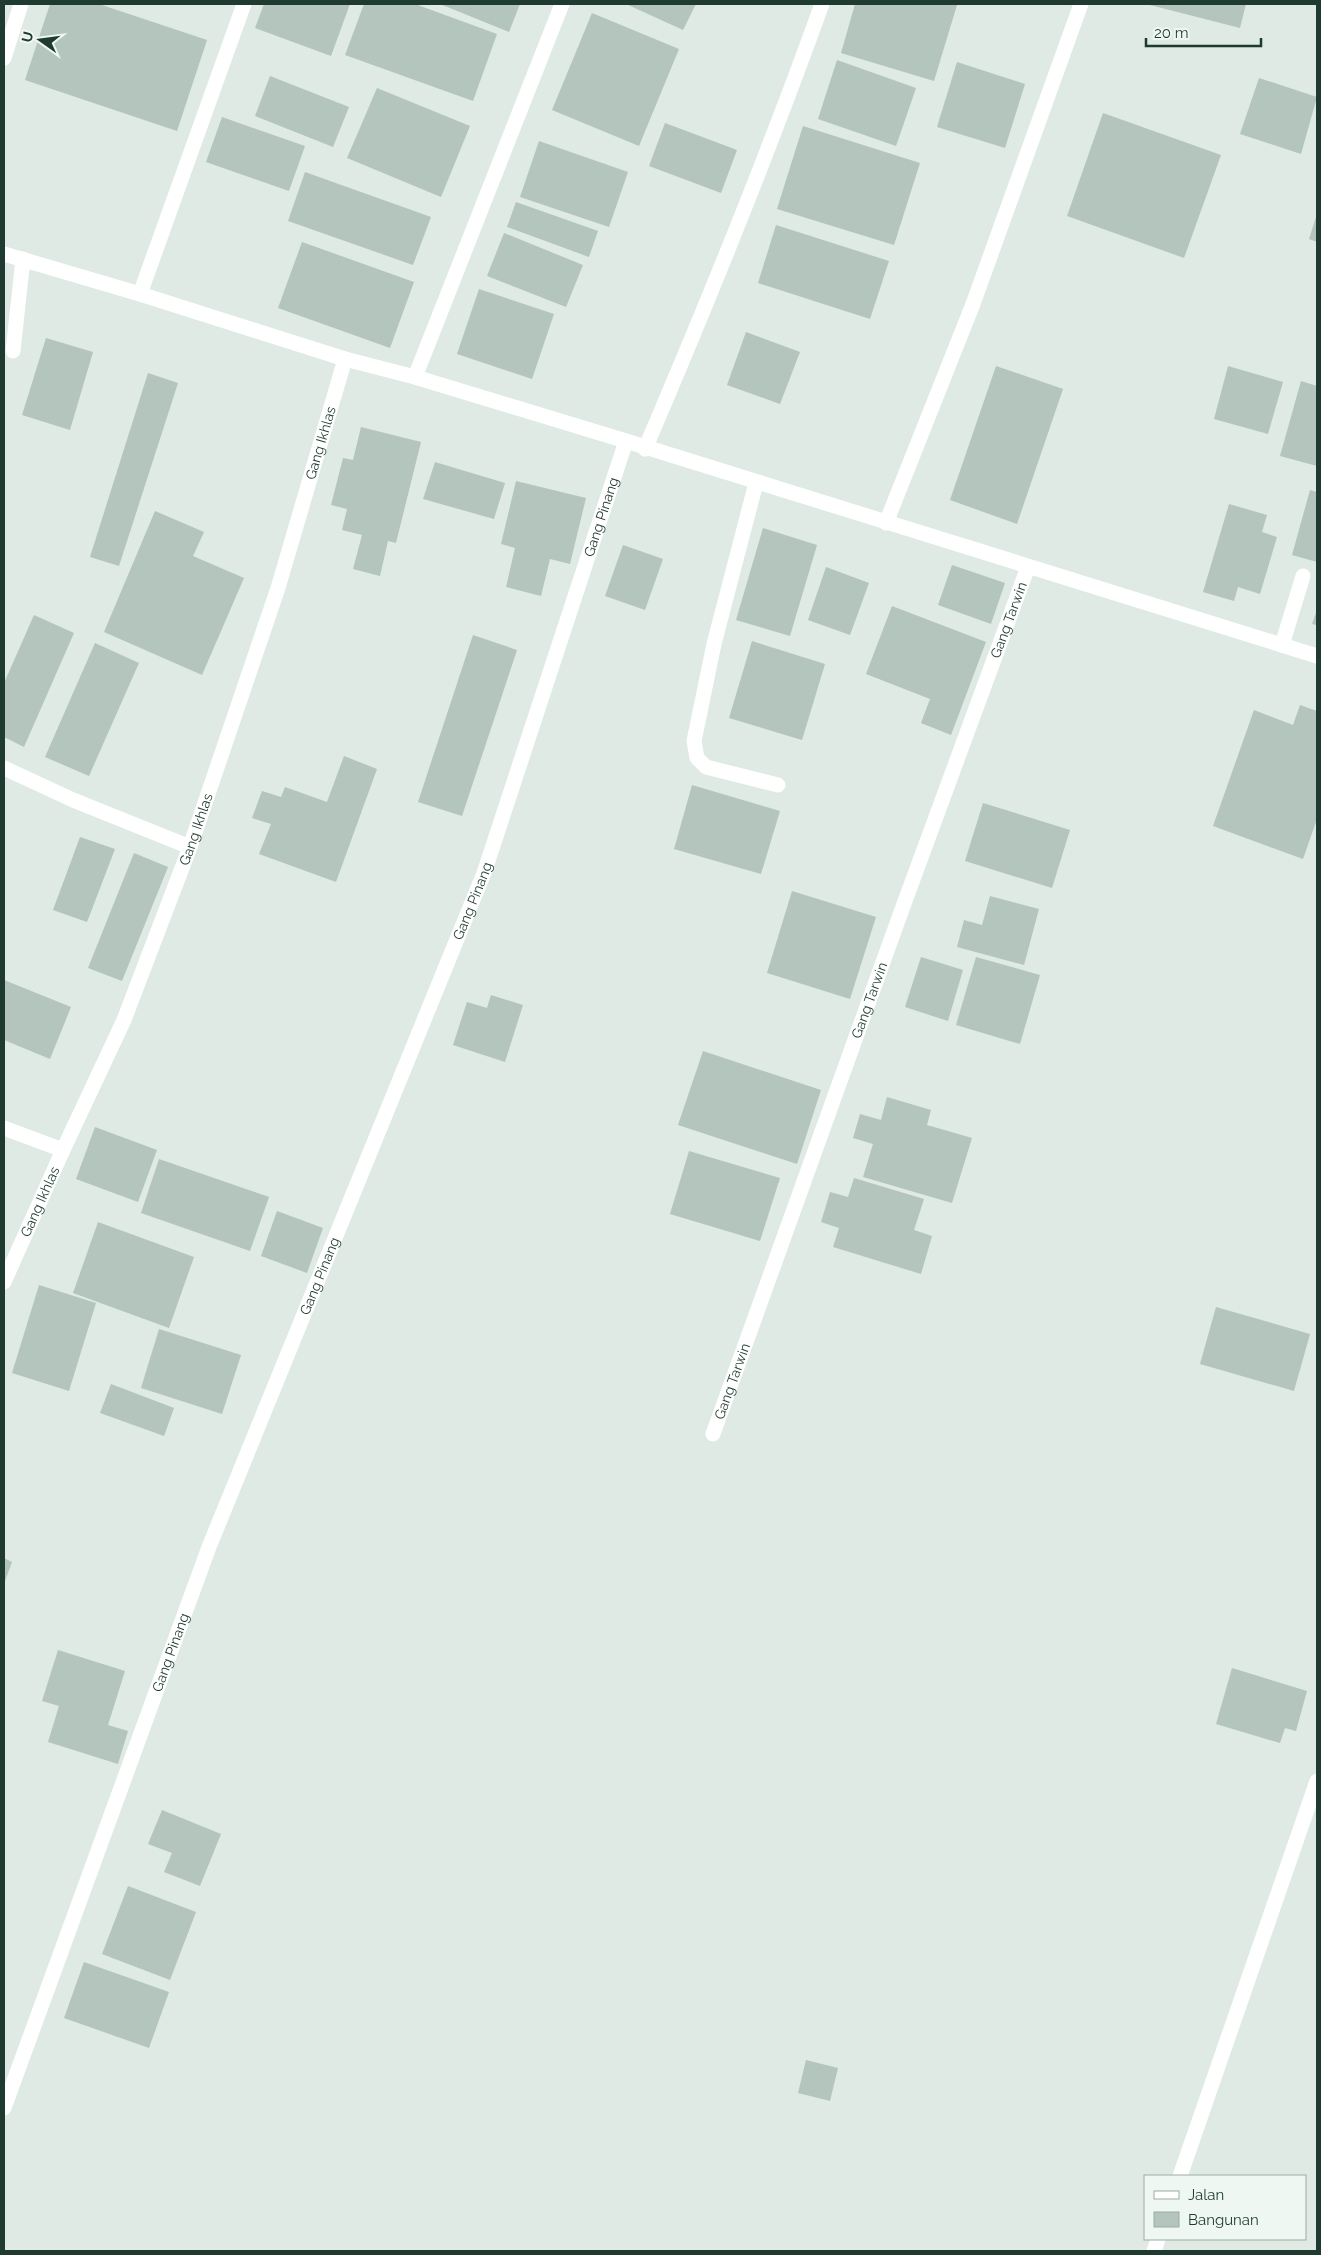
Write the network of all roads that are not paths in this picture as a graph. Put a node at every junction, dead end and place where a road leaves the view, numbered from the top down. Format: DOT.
graph roads {
  1 [pos="21,4"];
  2 [pos="244,4"];
  3 [pos="562,4"];
  4 [pos="822,4"];
  5 [pos="1082,4"];
  6 [pos="4,58"];
  7 [pos="4,254"];
  8 [pos="23,259"];
  9 [pos="140,294"];
  10 [pos="14,351"];
  11 [pos="345,359"];
  12 [pos="415,377"];
  13 [pos="626,441"];
  14 [pos="645,449"];
  15 [pos="756,483"];
  16 [pos="886,523"];
  17 [pos="1028,567"];
  18 [pos="1303,576"];
  19 [pos="1282,645"];
  20 [pos="1317,656"];
  21 [pos="4,768"];
  22 [pos="778,785"];
  23 [pos="190,847"];
  24 [pos="4,1128"];
  25 [pos="63,1150"];
  26 [pos="4,1282"];
  27 [pos="713,1434"];
  28 [pos="1317,1781"];
  29 [pos="4,2108"];
  30 [pos="1180,2175"];
  1 -- 6 [label="street"];
  2 -- 9 [label="street"];
  3 -- 12 [label="street"];
  4 -- 14 [label="street"];
  5 -- 16 [label="street"];
  7 -- 8 [label="street"];
  8 -- 9 [label="street"];
  8 -- 10 [label="street"];
  9 -- 11 [label="street"];
  11 -- 12 [label="street"];
  11 -- 23 [label="street, Gang Ikhlas"];
  12 -- 13 [label="street"];
  13 -- 14 [label="street"];
  13 -- 29 [label="street, Gang Pinang"];
  14 -- 15 [label="street"];
  15 -- 16 [label="street"];
  15 -- 22 [label="street"];
  16 -- 17 [label="street"];
  17 -- 19 [label="street"];
  17 -- 27 [label="street, Gang Tarwin"];
  18 -- 19 [label="street"];
  19 -- 20 [label="street"];
  21 -- 23 [label="street"];
  23 -- 25 [label="street, Gang Ikhlas"];
  24 -- 25 [label="street"];
  25 -- 26 [label="street, Gang Ikhlas"];
  28 -- 30 [label="street"];
}
